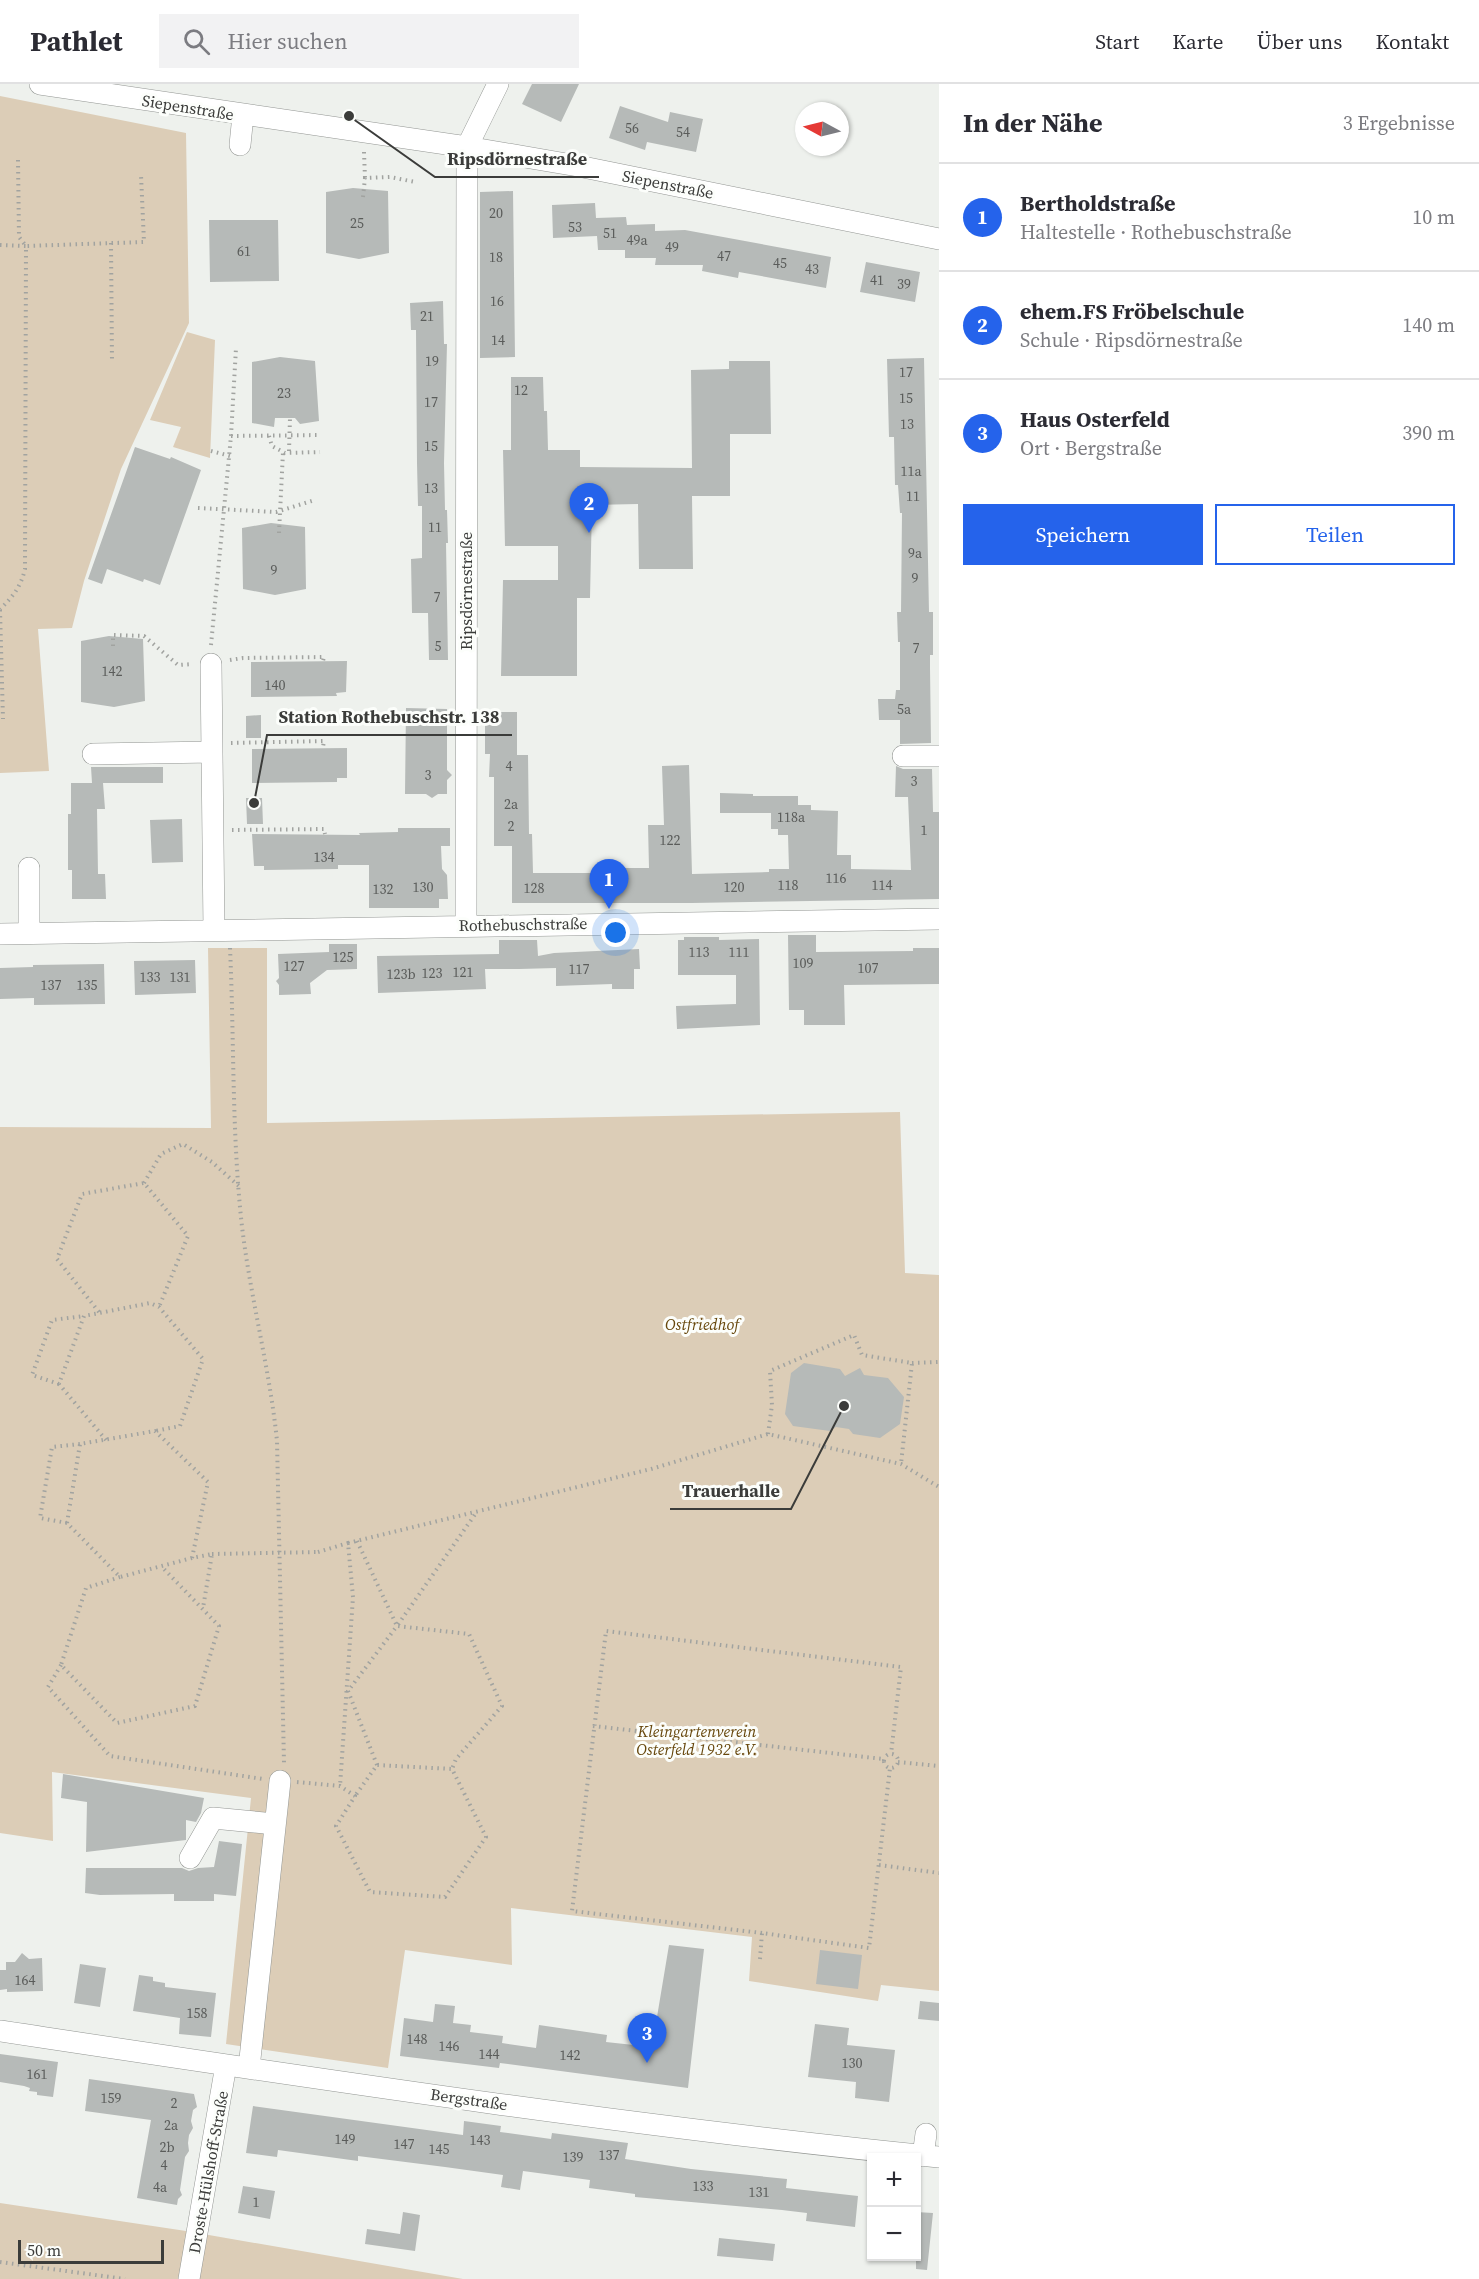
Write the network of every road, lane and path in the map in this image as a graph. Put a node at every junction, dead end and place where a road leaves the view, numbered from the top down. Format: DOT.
graph roads {
  1 [pos="40,84"];
  2 [pos="498,84"];
  3 [pos="243,115"];
  4 [pos="364,133"];
  5 [pos="240,145"];
  6 [pos="467,147"];
  7 [pos="18,160"];
  8 [pos="141,175"];
  9 [pos="365,178"];
  10 [pos="415,182"];
  11 [pos="363,197"];
  12 [pos="939,239"];
  13 [pos="111,243"];
  14 [pos="0,245"];
  15 [pos="26,246"];
  16 [pos="236,348"];
  17 [pos="112,362"];
  18 [pos="290,418"];
  19 [pos="321,435"];
  20 [pos="231,436"];
  21 [pos="269,436"];
  22 [pos="290,436"];
  23 [pos="211,451"];
  24 [pos="283,452"];
  25 [pos="289,452"];
  26 [pos="320,452"];
  27 [pos="230,456"];
  28 [pos="315,500"];
  29 [pos="198,508"];
  30 [pos="225,509"];
  31 [pos="281,510"];
  32 [pos="279,533"];
  33 [pos="0,610"];
  34 [pos="113,646"];
  35 [pos="323,661"];
  36 [pos="211,664"];
  37 [pos="3,719"];
  38 [pos="275,742"];
  39 [pos="212,747"];
  40 [pos="323,747"];
  41 [pos="275,748"];
  42 [pos="93,754"];
  43 [pos="903,756"];
  44 [pos="939,756"];
  45 [pos="213,830"];
  46 [pos="325,834"];
  47 [pos="29,868"];
  48 [pos="939,919"];
  49 [pos="466,926"];
  50 [pos="222,930"];
  51 [pos="29,933"];
  52 [pos="0,934"];
  53 [pos="144,1183"];
  54 [pos="239,1186"];
  55 [pos="159,1307"];
  56 [pos="99,1312"];
  57 [pos="84,1316"];
  58 [pos="939,1362"];
  59 [pos="912,1363"];
  60 [pos="59,1384"];
  61 [pos="155,1431"];
  62 [pos="768,1434"];
  63 [pos="106,1440"];
  64 [pos="80,1444"];
  65 [pos="901,1464"];
  66 [pos="939,1487"];
  67 [pos="476,1512"];
  68 [pos="67,1523"];
  69 [pos="357,1540"];
  70 [pos="348,1543"];
  71 [pos="212,1554"];
  72 [pos="192,1558"];
  73 [pos="162,1567"];
  74 [pos="120,1577"];
  75 [pos="203,1608"];
  76 [pos="397,1626"];
  77 [pos="60,1665"];
  78 [pos="348,1691"];
  79 [pos="593,1726"];
  80 [pos="891,1754"];
  81 [pos="883,1759"];
  82 [pos="898,1762"];
  83 [pos="376,1765"];
  84 [pos="939,1766"];
  85 [pos="890,1768"];
  86 [pos="452,1769"];
  87 [pos="280,1781"];
  88 [pos="310,1783"];
  89 [pos="340,1786"];
  90 [pos="356,1796"];
  91 [pos="275,1824"];
  92 [pos="190,1858"];
  93 [pos="879,1865"];
  94 [pos="939,1873"];
  95 [pos="762,1933"];
  96 [pos="760,1959"];
  97 [pos="0,2031"];
  98 [pos="226,2065"];
  99 [pos="249,2068"];
  100 [pos="926,2134"];
  101 [pos="931,2156"];
  102 [pos="0,2262"];
  103 [pos="125,2279"];
  104 [pos="189,2279"];
  1 -- 3 [label="street, Siepenstraße"];
  2 -- 6 [label="street, Ripsdörnestraße"];
  3 -- 4 [label="street, Siepenstraße"];
  3 -- 5 [label="street"];
  4 -- 6 [label="street, Siepenstraße"];
  4 -- 9 [label="path"];
  6 -- 12 [label="street, Siepenstraße"];
  6 -- 49 [label="street, Ripsdörnestraße"];
  7 -- 15 [label="path"];
  8 -- 13 [label="path"];
  9 -- 10 [label="path"];
  9 -- 11 [label="path"];
  13 -- 15 [label="path"];
  13 -- 17 [label="path"];
  14 -- 15 [label="path"];
  15 -- 33 [label="path"];
  16 -- 20 [label="path"];
  18 -- 22 [label="path"];
  19 -- 22 [label="path"];
  20 -- 21 [label="path"];
  20 -- 27 [label="path"];
  21 -- 22 [label="path"];
  21 -- 24 [label="path"];
  22 -- 25 [label="path"];
  23 -- 27 [label="path"];
  24 -- 25 [label="path"];
  24 -- 31 [label="path"];
  25 -- 26 [label="path"];
  27 -- 30 [label="path"];
  28 -- 31 [label="path"];
  29 -- 30 [label="path"];
  30 -- 31 [label="path"];
  30 -- 36 [label="path"];
  31 -- 32 [label="path"];
  33 -- 37 [label="path"];
  34 -- 36 [label="path"];
  35 -- 36 [label="path"];
  36 -- 39 [label="street"];
  38 -- 39 [label="path"];
  38 -- 40 [label="path"];
  38 -- 41 [label="path"];
  39 -- 42 [label="street"];
  39 -- 45 [label="street"];
  43 -- 44 [label="street"];
  45 -- 46 [label="path"];
  45 -- 50 [label="street"];
  47 -- 51 [label="street"];
  48 -- 49 [label="street, Rothebuschstraße"];
  49 -- 50 [label="street, Rothebuschstraße"];
  50 -- 51 [label="street, Rothebuschstraße"];
  50 -- 54 [label="path"];
  51 -- 52 [label="street, Rothebuschstraße"];
  53 -- 54 [label="path"];
  53 -- 55 [label="path"];
  53 -- 56 [label="path"];
  54 -- 87 [label="path"];
  55 -- 56 [label="path"];
  55 -- 61 [label="path"];
  56 -- 57 [label="path"];
  57 -- 60 [label="path"];
  57 -- 60 [label="path"];
  58 -- 59 [label="path"];
  59 -- 62 [label="path"];
  59 -- 65 [label="path"];
  60 -- 63 [label="path"];
  61 -- 63 [label="path"];
  61 -- 72 [label="path"];
  62 -- 65 [label="path"];
  62 -- 67 [label="path"];
  63 -- 64 [label="path"];
  64 -- 68 [label="path"];
  64 -- 68 [label="path"];
  65 -- 66 [label="path"];
  67 -- 69 [label="path"];
  67 -- 76 [label="path"];
  68 -- 74 [label="path"];
  69 -- 70 [label="path"];
  69 -- 76 [label="path"];
  70 -- 71 [label="path, bridge"];
  70 -- 78 [label="path"];
  71 -- 72 [label="path"];
  71 -- 75 [label="path"];
  72 -- 73 [label="path"];
  73 -- 74 [label="path"];
  73 -- 75 [label="path"];
  74 -- 77 [label="path"];
  75 -- 77 [label="path"];
  76 -- 78 [label="path"];
  76 -- 86 [label="path"];
  77 -- 87 [label="path"];
  78 -- 83 [label="path"];
  78 -- 89 [label="path"];
  79 -- 80 [label="path"];
  79 -- 81 [label="path"];
  79 -- 95 [label="path"];
  80 -- 81 [label="path"];
  80 -- 82 [label="path"];
  81 -- 85 [label="path"];
  82 -- 84 [label="path"];
  82 -- 85 [label="path"];
  83 -- 86 [label="path"];
  83 -- 90 [label="path"];
  85 -- 93 [label="path"];
  86 -- 90 [label="path"];
  87 -- 91 [label="street"];
  88 -- 89 [label="path"];
  89 -- 90 [label="path"];
  91 -- 92 [label="street"];
  91 -- 99 [label="street"];
  93 -- 94 [label="path"];
  93 -- 95 [label="path"];
  95 -- 96 [label="path"];
  97 -- 98 [label="street, Bergstraße"];
  98 -- 99 [label="street, Bergstraße"];
  98 -- 104 [label="street, Droste-Hülshoff-Straße"];
  99 -- 101 [label="street, Bergstraße"];
  100 -- 101 [label="street"];
  102 -- 103 [label="path"];
}
